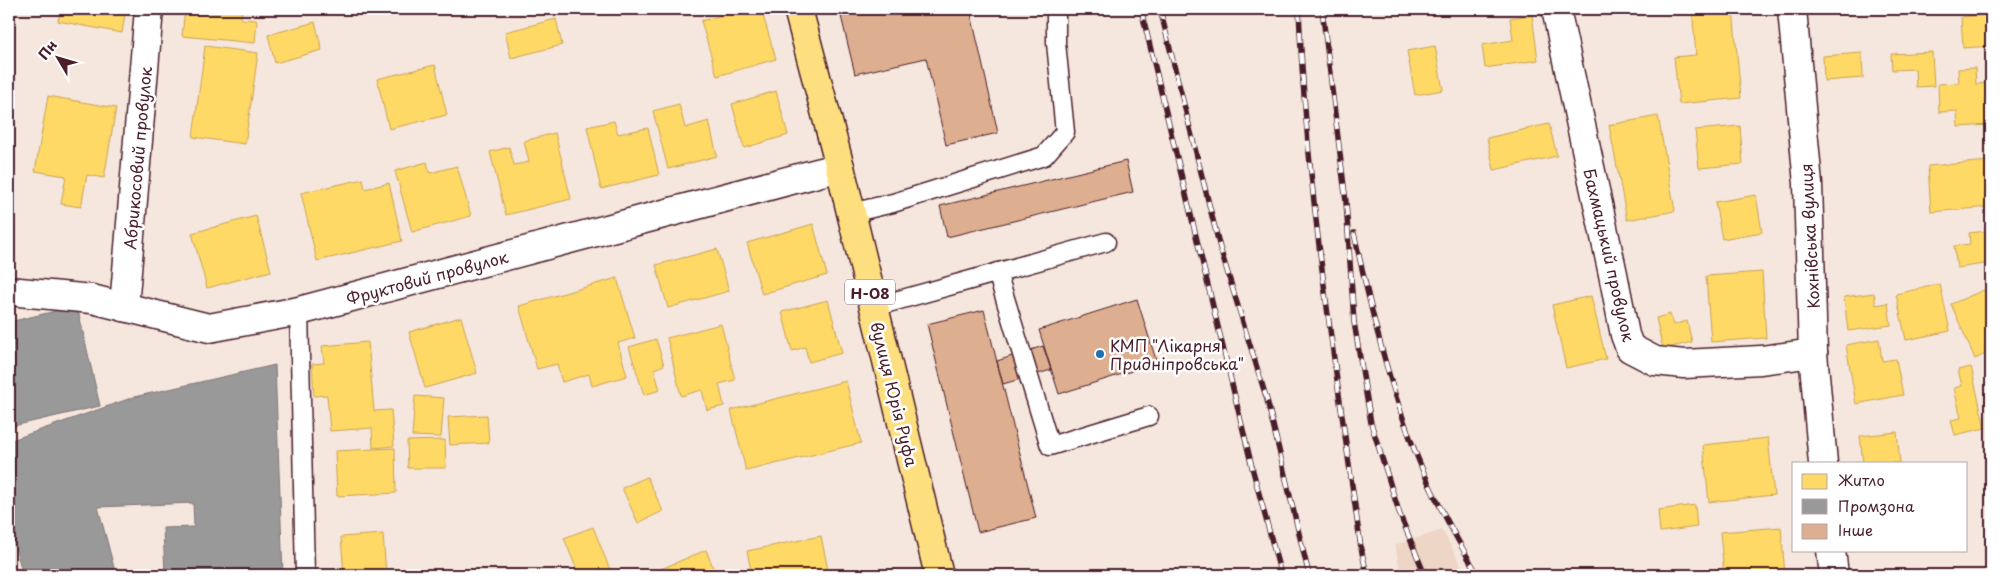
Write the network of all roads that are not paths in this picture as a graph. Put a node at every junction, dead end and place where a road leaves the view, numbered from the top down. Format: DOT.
graph roads {
  1 [pos="149,9"];
  2 [pos="798,9"];
  3 [pos="1056,9"];
  4 [pos="1556,9"];
  5 [pos="1792,9"];
  6 [pos="840,167"];
  7 [pos="851,213"];
  8 [pos="1106,242"];
  9 [pos="998,272"];
  10 [pos="9,291"];
  11 [pos="124,307"];
  12 [pos="874,307"];
  13 [pos="299,311"];
  14 [pos="1813,353"];
  15 [pos="1149,416"];
  16 [pos="1824,462"];
  17 [pos="1831,552"];
  18 [pos="305,575"];
  19 [pos="940,575"];
  20 [pos="1834,575"];
  1 -- 11 [label="street, Абрикосовий провулок"];
  2 -- 6 [label="main road, вулиця Юрія Руфа / Н-08"];
  3 -- 7 [label="lane"];
  4 -- 14 [label="street, Бахмацький провулок"];
  5 -- 14 [label="street, Кохнівська вулиця"];
  6 -- 7 [label="main road, вулиця Юрія Руфа / Н-08"];
  6 -- 13 [label="street, Фруктовий провулок"];
  7 -- 12 [label="main road, вулиця Юрія Руфа / Н-08"];
  8 -- 9 [label="lane"];
  9 -- 12 [label="lane"];
  9 -- 15 [label="lane"];
  10 -- 11 [label="street, Фруктовий провулок"];
  11 -- 13 [label="street, Фруктовий провулок"];
  12 -- 19 [label="main road, вулиця Юрія Руфа / Н-08"];
  13 -- 18 [label="lane"];
  14 -- 16 [label="street, Кохнівська вулиця"];
  17 -- 20 [label="street"];
}
